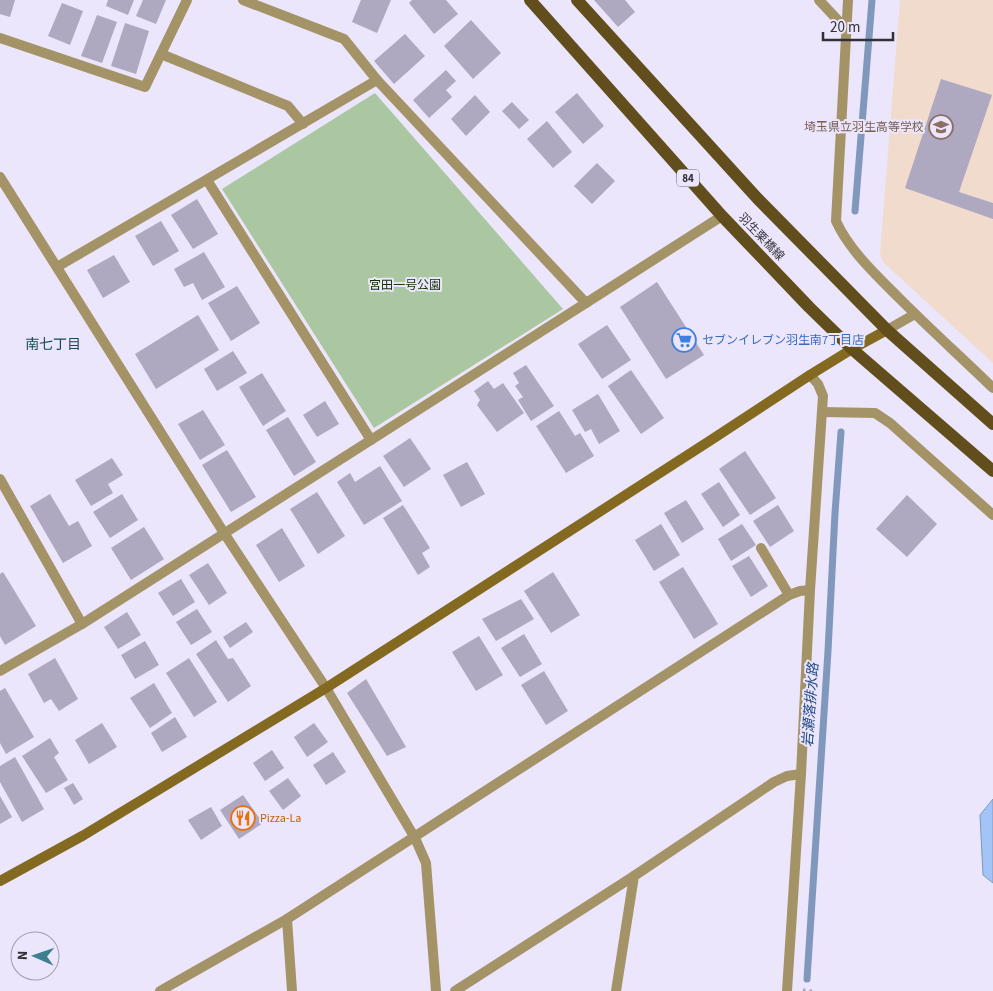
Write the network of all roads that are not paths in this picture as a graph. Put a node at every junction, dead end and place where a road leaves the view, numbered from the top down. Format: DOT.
graph roads {
  1 [pos="187,0"];
  2 [pos="243,0"];
  3 [pos="530,0"];
  4 [pos="577,0"];
  5 [pos="819,0"];
  6 [pos="848,0"];
  7 [pos="846,29"];
  8 [pos="0,38"];
  9 [pos="161,54"];
  10 [pos="377,80"];
  11 [pos="303,124"];
  12 [pos="207,180"];
  13 [pos="2,183"];
  14 [pos="722,216"];
  15 [pos="57,267"];
  16 [pos="586,302"];
  17 [pos="915,314"];
  18 [pos="888,330"];
  19 [pos="852,349"];
  20 [pos="810,375"];
  21 [pos="993,388"];
  22 [pos="822,412"];
  23 [pos="993,424"];
  24 [pos="370,440"];
  25 [pos="993,471"];
  26 [pos="0,479"];
  27 [pos="993,515"];
  28 [pos="224,533"];
  29 [pos="761,548"];
  30 [pos="810,590"];
  31 [pos="789,596"];
  32 [pos="82,624"];
  33 [pos="0,671"];
  34 [pos="326,688"];
  35 [pos="801,774"];
  36 [pos="415,838"];
  37 [pos="634,876"];
  38 [pos="0,881"];
  39 [pos="287,919"];
  40 [pos="160,991"];
  41 [pos="292,991"];
  42 [pos="436,991"];
  43 [pos="455,991"];
  44 [pos="616,991"];
  45 [pos="787,991"];
  1 -- 9 [label="street"];
  2 -- 10 [label="street"];
  3 -- 14 [label="main road, 羽生栗橋線 / 84"];
  4 -- 18 [label="main road, 羽生栗橋線"];
  5 -- 7 [label="street"];
  6 -- 7 [label="street"];
  7 -- 17 [label="street"];
  8 -- 9 [label="street"];
  9 -- 11 [label="street"];
  10 -- 11 [label="street"];
  10 -- 16 [label="street"];
  11 -- 12 [label="street"];
  12 -- 15 [label="street"];
  12 -- 24 [label="street"];
  13 -- 15 [label="street"];
  14 -- 16 [label="street"];
  14 -- 19 [label="main road, 羽生栗橋線 / 84"];
  15 -- 28 [label="street"];
  16 -- 24 [label="street"];
  17 -- 18 [label="street"];
  17 -- 21 [label="street"];
  18 -- 19 [label="street"];
  18 -- 23 [label="main road, 羽生栗橋線"];
  19 -- 20 [label="street"];
  19 -- 25 [label="main road, 羽生栗橋線 / 84"];
  20 -- 22 [label="street"];
  20 -- 34 [label="street"];
  22 -- 27 [label="street"];
  22 -- 30 [label="street"];
  24 -- 28 [label="street"];
  26 -- 32 [label="street"];
  28 -- 32 [label="street"];
  28 -- 34 [label="street"];
  29 -- 31 [label="street"];
  30 -- 31 [label="street"];
  30 -- 35 [label="street"];
  31 -- 36 [label="street"];
  32 -- 33 [label="street"];
  34 -- 36 [label="street"];
  34 -- 38 [label="street"];
  35 -- 37 [label="street"];
  35 -- 45 [label="street"];
  36 -- 39 [label="street"];
  36 -- 42 [label="street"];
  37 -- 43 [label="street"];
  37 -- 44 [label="street"];
  39 -- 40 [label="street"];
  39 -- 41 [label="street"];
}
